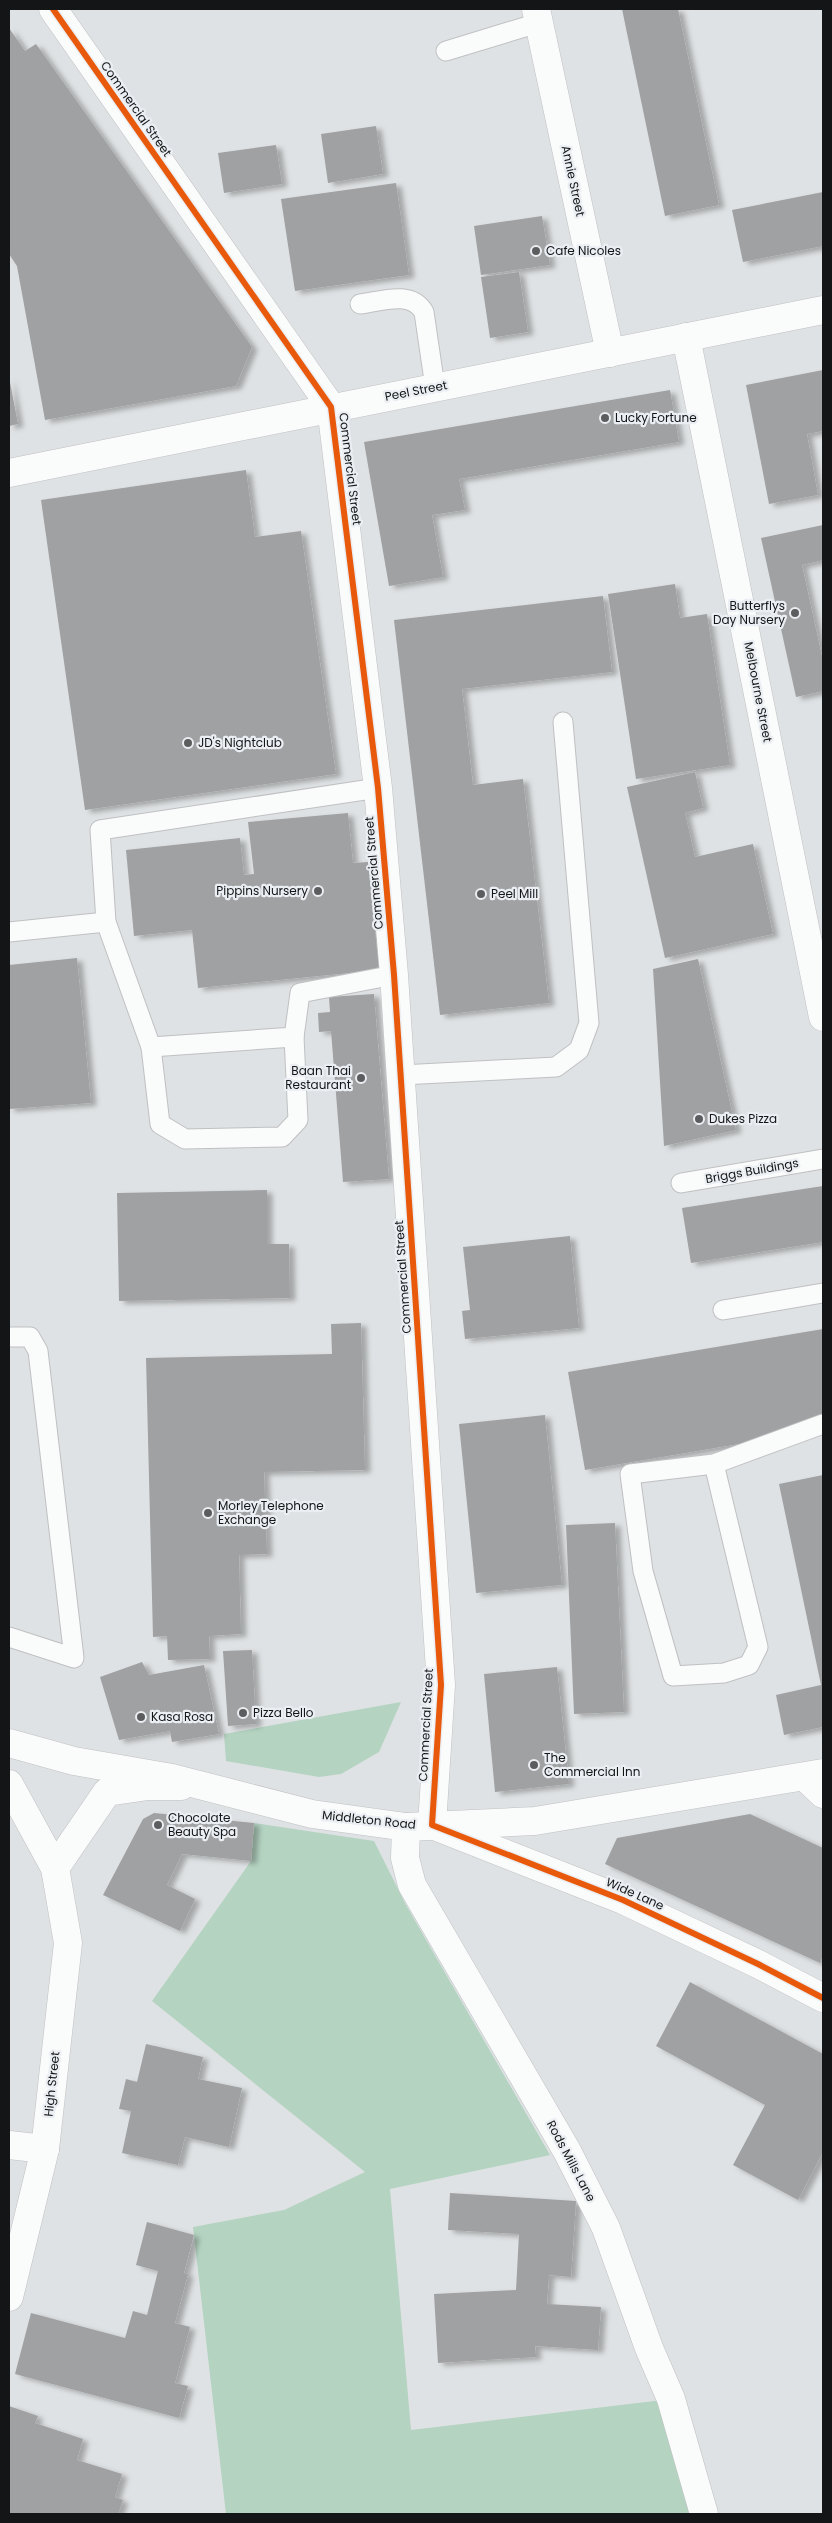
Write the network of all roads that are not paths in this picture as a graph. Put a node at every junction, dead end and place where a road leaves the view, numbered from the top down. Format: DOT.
graph roads {
  1 [pos="53,9"];
  2 [pos="537,16"];
  3 [pos="446,51"];
  4 [pos="360,304"];
  5 [pos="823,310"];
  6 [pos="686,337"];
  7 [pos="610,353"];
  8 [pos="434,387"];
  9 [pos="331,407"];
  10 [pos="9,473"];
  11 [pos="563,722"];
  12 [pos="378,788"];
  13 [pos="106,922"];
  14 [pos="9,932"];
  15 [pos="394,975"];
  16 [pos="823,1017"];
  17 [pos="294,1037"];
  18 [pos="151,1047"];
  19 [pos="401,1075"];
  20 [pos="823,1159"];
  21 [pos="681,1183"];
  22 [pos="823,1293"];
  23 [pos="723,1310"];
  24 [pos="9,1337"];
  25 [pos="823,1424"];
  26 [pos="714,1464"];
  27 [pos="9,1637"];
  28 [pos="9,1743"];
  29 [pos="817,1782"];
  30 [pos="9,1784"];
  31 [pos="203,1786"];
  32 [pos="419,1826"];
  33 [pos="55,1868"];
  34 [pos="823,1998"];
  35 [pos="9,2145"];
  36 [pos="45,2149"];
  37 [pos="9,2297"];
  38 [pos="704,2514"];
  1 -- 9 [label="street, Commercial Street"];
  2 -- 3 [label="lane"];
  2 -- 7 [label="street, Annie Street"];
  4 -- 8 [label="lane"];
  5 -- 6 [label="street, Peel Street"];
  6 -- 7 [label="street, Peel Street"];
  6 -- 16 [label="street, Melbourne Street"];
  7 -- 8 [label="street, Peel Street"];
  8 -- 9 [label="street, Peel Street"];
  9 -- 10 [label="street, Peel Street"];
  9 -- 12 [label="street, Commercial Street"];
  11 -- 19 [label="lane"];
  12 -- 13 [label="lane"];
  12 -- 15 [label="street, Commercial Street"];
  13 -- 14 [label="lane"];
  13 -- 18 [label="lane"];
  15 -- 17 [label="lane"];
  15 -- 19 [label="street, Commercial Street"];
  17 -- 18 [label="lane"];
  17 -- 18 [label="lane"];
  19 -- 32 [label="street, Commercial Street"];
  20 -- 21 [label="lane, Briggs Buildings"];
  22 -- 23 [label="lane"];
  24 -- 27 [label="lane"];
  25 -- 26 [label="lane"];
  26 -- 26 [label="lane"];
  28 -- 31 [label="street, Middleton Road"];
  29 -- 32 [label="street, Middleton Road"];
  30 -- 33 [label="street, High Street"];
  31 -- 32 [label="street, Middleton Road"];
  31 -- 33 [label="street"];
  32 -- 34 [label="street, Wide Lane"];
  32 -- 38 [label="street, Rods Mills Lane"];
  33 -- 36 [label="street, High Street"];
  35 -- 36 [label="street"];
  36 -- 37 [label="street, High Street"];
}
